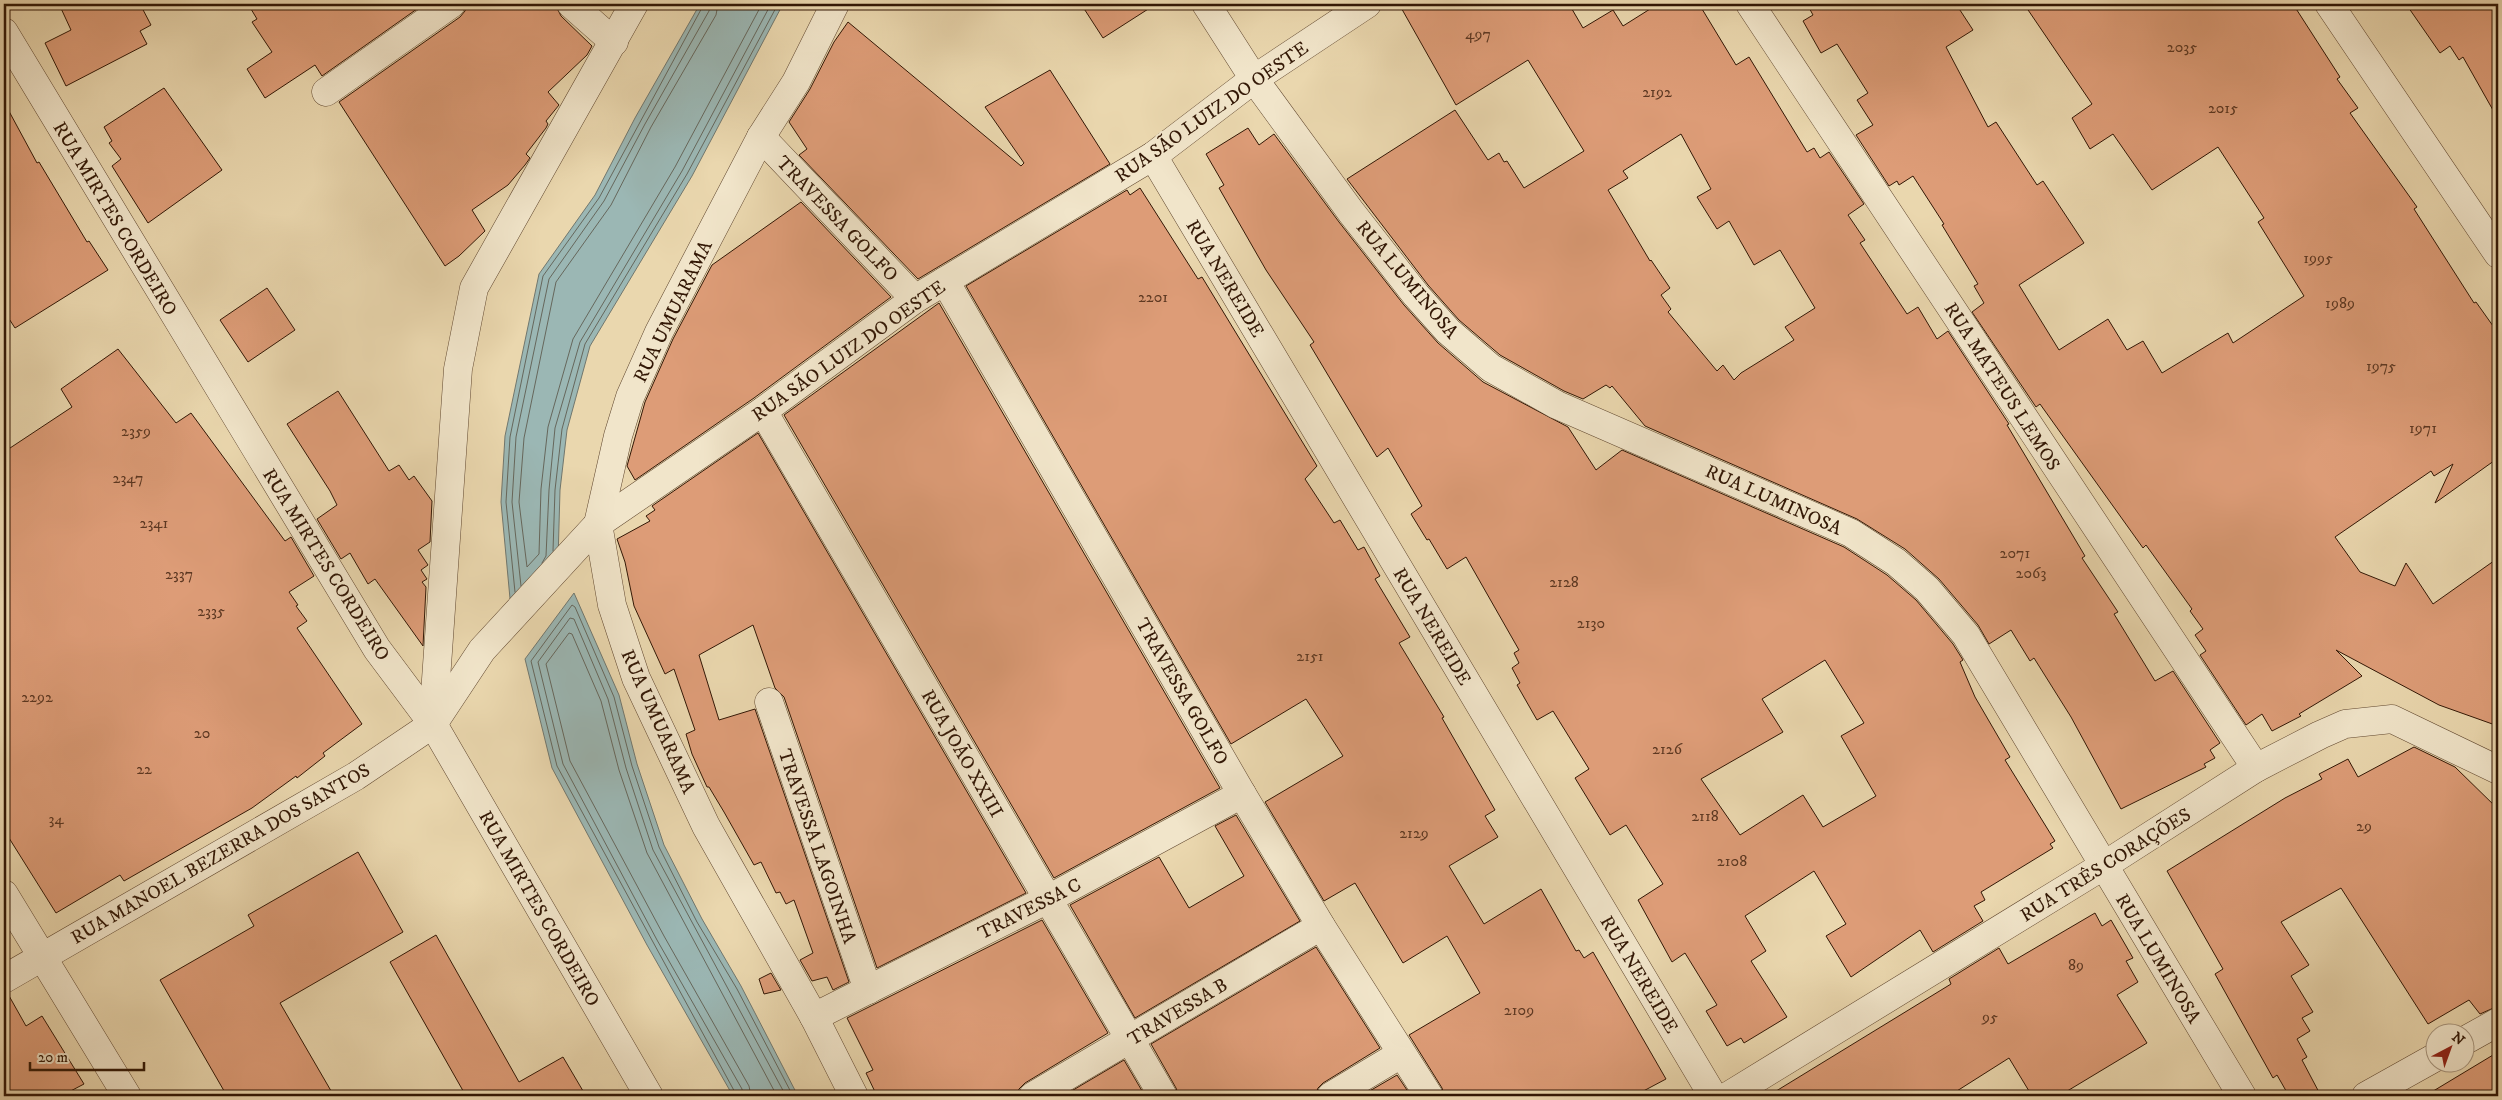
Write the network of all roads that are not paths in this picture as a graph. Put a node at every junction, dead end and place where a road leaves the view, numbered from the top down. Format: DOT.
graph roads {
  1 [pos="451,4"];
  2 [pos="571,4"];
  3 [pos="634,4"];
  4 [pos="835,4"];
  5 [pos="1206,4"];
  6 [pos="1368,4"];
  7 [pos="1750,4"];
  8 [pos="2329,4"];
  9 [pos="4,32"];
  10 [pos="614,42"];
  11 [pos="1254,79"];
  12 [pos="326,92"];
  13 [pos="761,136"];
  14 [pos="1153,156"];
  15 [pos="2498,254"];
  16 [pos="945,281"];
  17 [pos="915,299"];
  18 [pos="763,411"];
  19 [pos="598,524"];
  20 [pos="769,702"];
  21 [pos="433,724"];
  22 [pos="2256,768"];
  23 [pos="2498,770"];
  24 [pos="1242,794"];
  25 [pos="2103,866"];
  26 [pos="4,894"];
  27 [pos="1048,899"];
  28 [pos="1321,926"];
  29 [pos="41,957"];
  30 [pos="4,979"];
  31 [pos="868,990"];
  32 [pos="814,1017"];
  33 [pos="2498,1022"];
  34 [pos="2474,1035"];
  35 [pos="1129,1039"];
  36 [pos="1401,1054"];
  37 [pos="2424,1064"];
  38 [pos="127,1096"];
  39 [pos="649,1096"];
  40 [pos="854,1096"];
  41 [pos="1033,1096"];
  42 [pos="1163,1096"];
  43 [pos="1331,1096"];
  44 [pos="1429,1096"];
  45 [pos="1713,1096"];
  46 [pos="1728,1096"];
  47 [pos="2242,1096"];
  48 [pos="2366,1096"];
  1 -- 12 [label="street"];
  2 -- 10 [label="street"];
  3 -- 10 [label="street"];
  4 -- 13 [label="street, RUA UMUARAMA"];
  5 -- 11 [label="street, RUA LUMINOSA"];
  6 -- 11 [label="street, RUA SÃO LUIZ DO OESTE"];
  7 -- 22 [label="street, RUA MATEUS LEMOS"];
  8 -- 15 [label="street"];
  9 -- 21 [label="street, RUA MIRTES CORDEIRO"];
  10 -- 21 [label="street"];
  11 -- 14 [label="street, RUA SÃO LUIZ DO OESTE"];
  11 -- 25 [label="street, RUA LUMINOSA"];
  13 -- 17 [label="street, TRAVESSA GOLFO"];
  13 -- 19 [label="street, RUA UMUARAMA"];
  14 -- 16 [label="street, RUA SÃO LUIZ DO OESTE"];
  14 -- 45 [label="street, RUA NEREIDE"];
  16 -- 17 [label="street, RUA SÃO LUIZ DO OESTE"];
  16 -- 24 [label="street, TRAVESSA GOLFO"];
  17 -- 18 [label="street, RUA SÃO LUIZ DO OESTE"];
  18 -- 19 [label="street, RUA SÃO LUIZ DO OESTE"];
  18 -- 27 [label="street, RUA JOÃO XXIII"];
  19 -- 21 [label="street, RUA SÃO LUIZ DO OESTE"];
  19 -- 32 [label="street, RUA UMUARAMA"];
  20 -- 31 [label="street, TRAVESSA LAGOINHA"];
  21 -- 29 [label="street, RUA MANOEL BEZERRA DOS SANTOS"];
  21 -- 39 [label="street, RUA MIRTES CORDEIRO"];
  22 -- 23 [label="street, RUA TRÊS CORAÇÕES"];
  22 -- 25 [label="street, RUA TRÊS CORAÇÕES"];
  24 -- 27 [label="street, TRAVESSA C"];
  24 -- 28 [label="street, TRAVESSA GOLFO"];
  25 -- 46 [label="street, RUA TRÊS CORAÇÕES"];
  25 -- 47 [label="street, RUA LUMINOSA"];
  26 -- 29 [label="street"];
  27 -- 31 [label="street, TRAVESSA C"];
  27 -- 35 [label="street, RUA JOÃO XXIII"];
  28 -- 35 [label="street, TRAVESSA B"];
  28 -- 36 [label="street, TRAVESSA GOLFO"];
  29 -- 30 [label="street, RUA MANOEL BEZERRA DOS SANTOS"];
  29 -- 38 [label="street"];
  31 -- 32 [label="street, TRAVESSA C"];
  32 -- 40 [label="street, RUA UMUARAMA"];
  33 -- 34 [label="street"];
  35 -- 41 [label="street, TRAVESSA B"];
  35 -- 42 [label="street, RUA JOÃO XXIII"];
  36 -- 43 [label="street"];
  36 -- 44 [label="street, TRAVESSA GOLFO"];
  37 -- 48 [label="street"];
}
